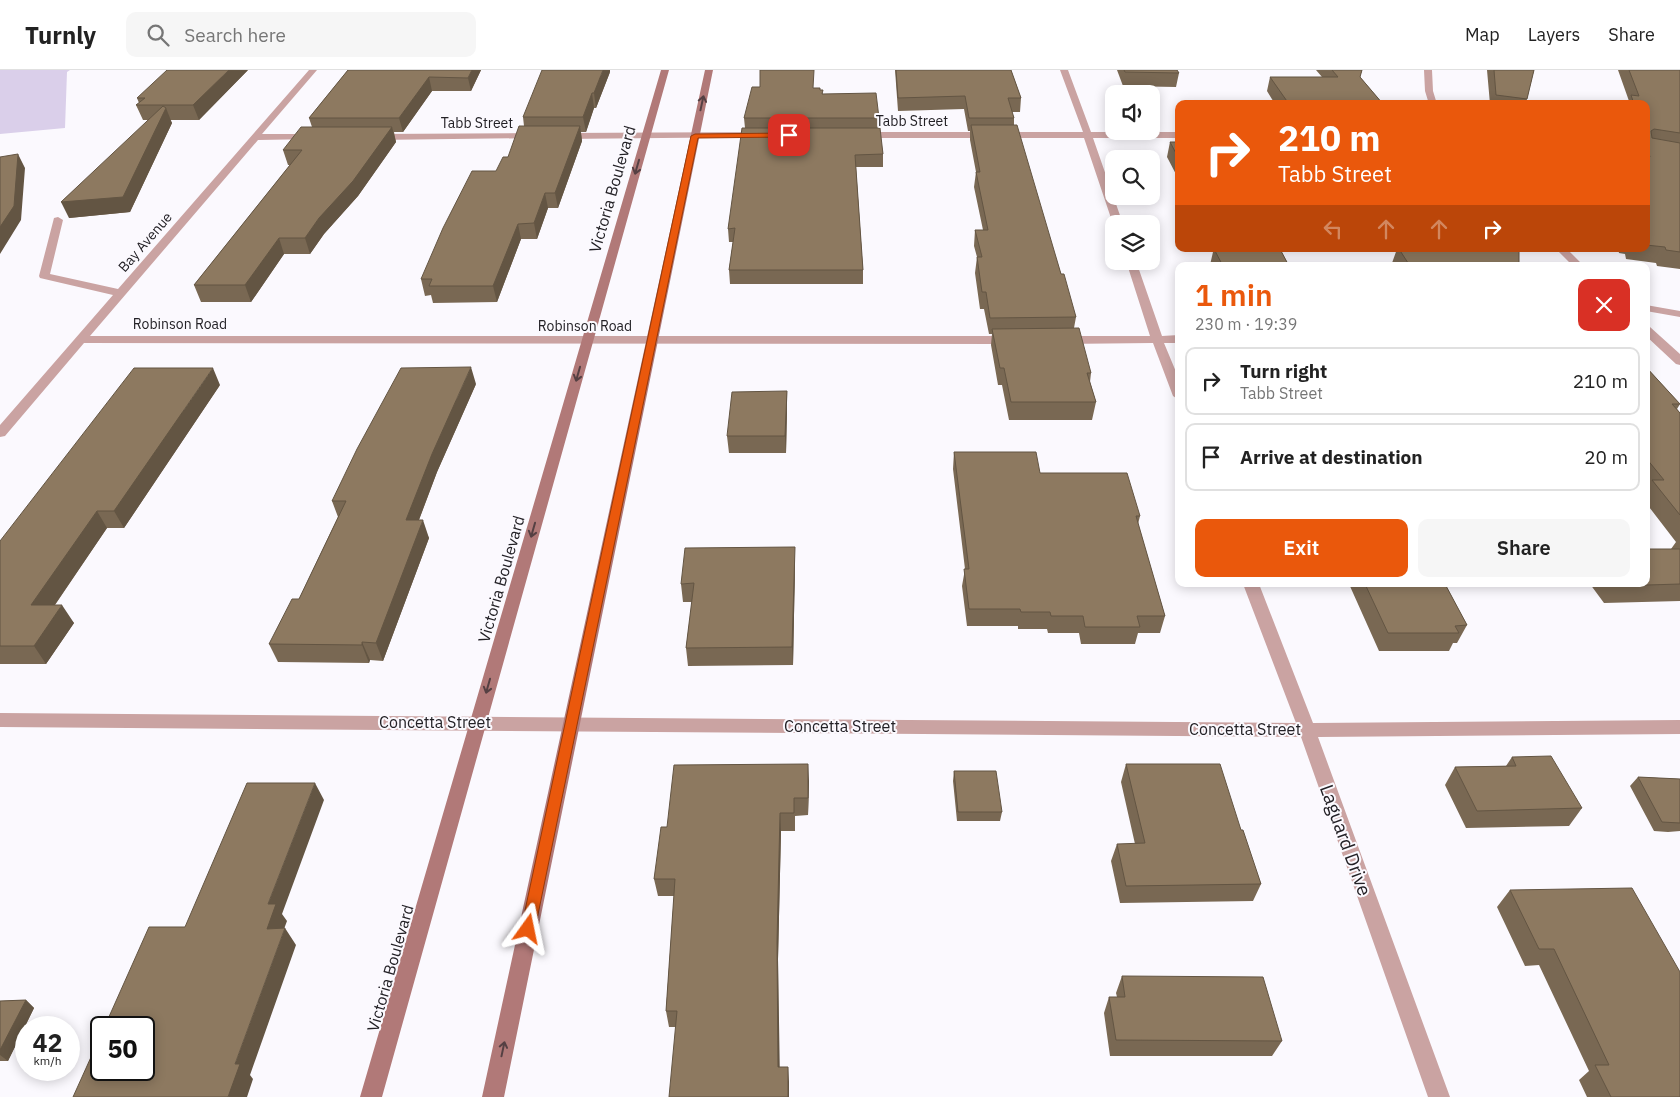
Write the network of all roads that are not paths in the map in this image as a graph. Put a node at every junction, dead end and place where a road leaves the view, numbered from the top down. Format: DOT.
graph roads {
  1 [pos="313,70"];
  2 [pos="665,70"];
  3 [pos="709,70"];
  4 [pos="1064,70"];
  5 [pos="1428,70"];
  6 [pos="1432,100"];
  7 [pos="1088,134"];
  8 [pos="769,135"];
  9 [pos="849,135"];
  10 [pos="1175,135"];
  11 [pos="646,136"];
  12 [pos="695,136"];
  13 [pos="324,137"];
  14 [pos="363,137"];
  15 [pos="255,138"];
  16 [pos="1115,215"];
  17 [pos="58,220"];
  18 [pos="1564,252"];
  19 [pos="1576,262"];
  20 [pos="1134,270"];
  21 [pos="120,293"];
  22 [pos="1650,309"];
  23 [pos="1680,314"];
  24 [pos="81,339"];
  25 [pos="1157,339"];
  26 [pos="1175,339"];
  27 [pos="1027,340"];
  28 [pos="1047,340"];
  29 [pos="1652,340"];
  30 [pos="587,341"];
  31 [pos="653,341"];
  32 [pos="1680,361"];
  33 [pos="1175,386"];
  34 [pos="0,433"];
  35 [pos="1252,587"];
  36 [pos="0,720"];
  37 [pos="478,722"];
  38 [pos="571,724"];
  39 [pos="1680,726"];
  40 [pos="1306,730"];
  41 [pos="371,1097"];
  42 [pos="493,1097"];
  43 [pos="1439,1097"];
  1 -- 15 [label="street, Bay Avenue"];
  2 -- 11 [label="main road, Victoria Boulevard"];
  12 -- 3 [label="main road, one-way"];
  4 -- 7 [label="street"];
  5 -- 6 [label="street"];
  7 -- 9 [label="street, Tabb Street"];
  7 -- 10 [label="street, Tabb Street"];
  7 -- 16 [label="street"];
  8 -- 12 [label="street, Tabb Street"];
  11 -- 12 [label="street, Tabb Street"];
  11 -- 14 [label="street, Tabb Street"];
  11 -- 30 [label="main road, Victoria Boulevard, one-way"];
  12 -- 31 [label="main road"];
  13 -- 15 [label="street"];
  15 -- 21 [label="street, Bay Avenue"];
  17 -- 21 [label="street"];
  18 -- 19 [label="street"];
  20 -- 25 [label="street"];
  21 -- 24 [label="street, Bay Avenue"];
  22 -- 23 [label="street"];
  24 -- 30 [label="street, Robinson Road"];
  24 -- 34 [label="street, Bay Avenue"];
  25 -- 26 [label="street"];
  25 -- 28 [label="street"];
  25 -- 33 [label="street"];
  27 -- 31 [label="street, Robinson Road"];
  29 -- 32 [label="street"];
  30 -- 31 [label="street, Robinson Road"];
  30 -- 37 [label="main road, Victoria Boulevard, one-way"];
  31 -- 38 [label="main road"];
  35 -- 40 [label="street, Laguard Drive"];
  36 -- 37 [label="street, Concetta Street"];
  37 -- 38 [label="street, Concetta Street"];
  37 -- 41 [label="main road, Victoria Boulevard"];
  38 -- 40 [label="street, Concetta Street"];
  42 -- 38 [label="main road, one-way"];
  39 -- 40 [label="street, Concetta Street"];
  40 -- 43 [label="street, Laguard Drive"];
}
